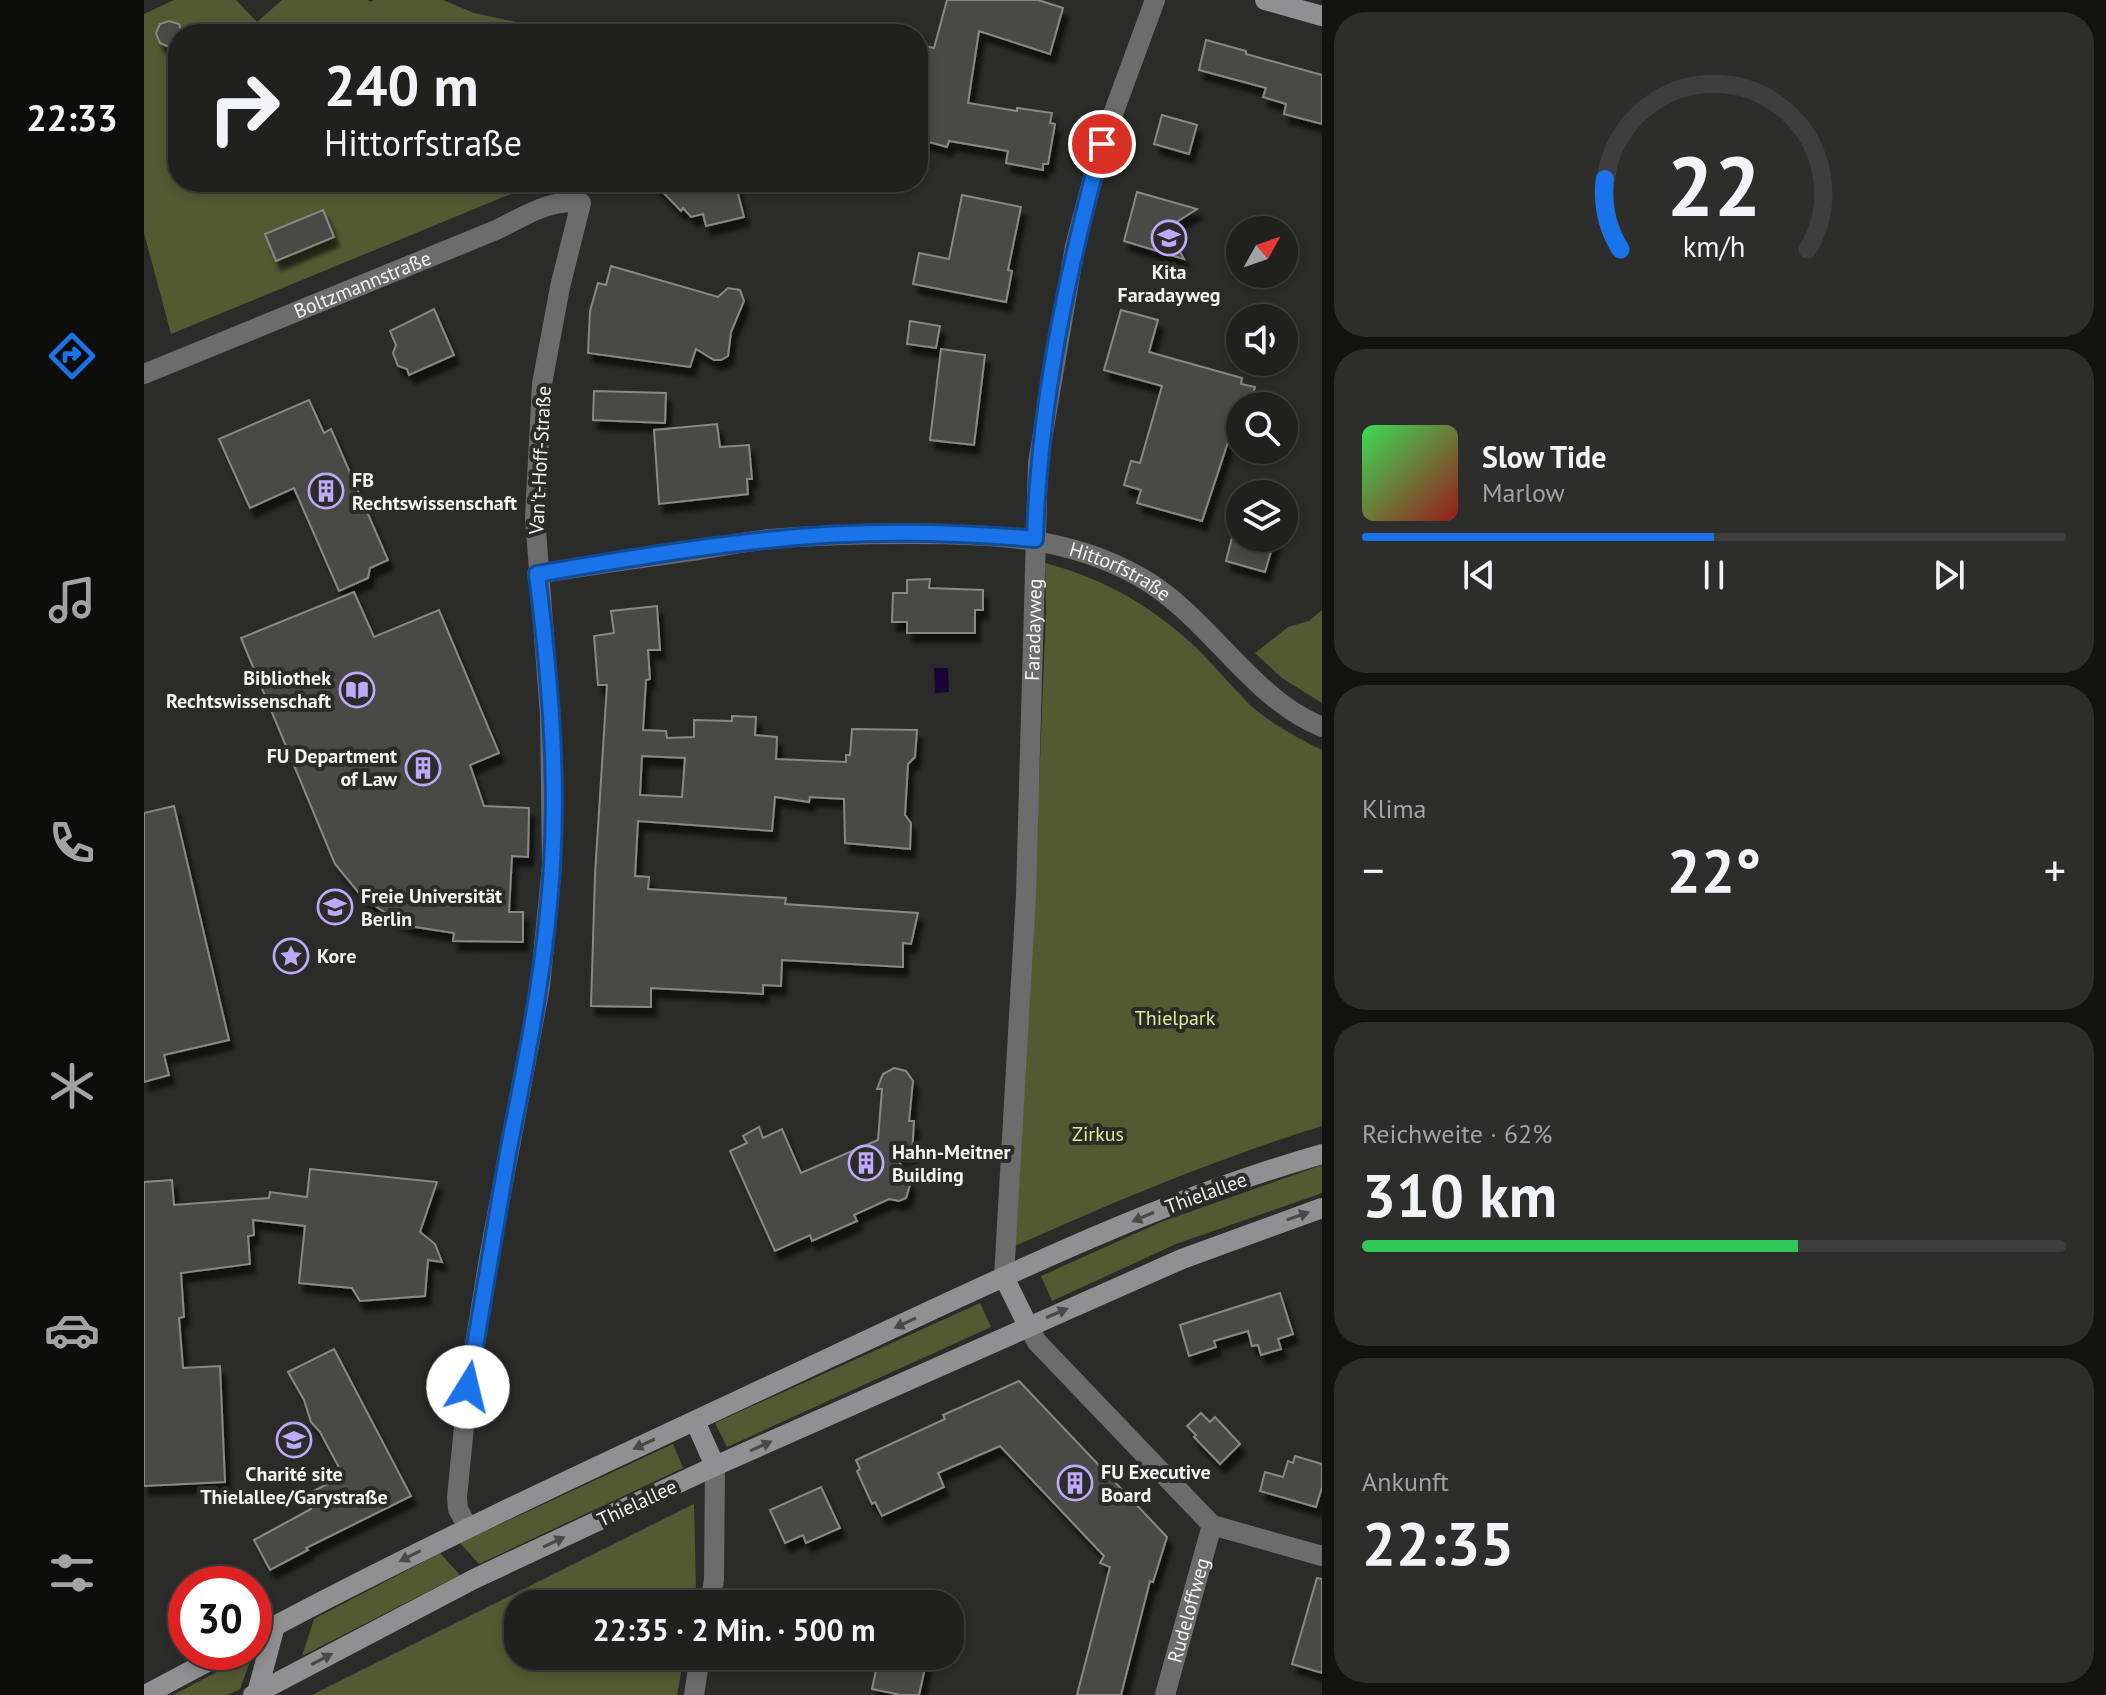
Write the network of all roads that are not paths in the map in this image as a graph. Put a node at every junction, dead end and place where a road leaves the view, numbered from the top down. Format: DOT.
graph roads {
  1 [pos="1155,0"];
  2 [pos="1265,0"];
  3 [pos="1322,16"];
  4 [pos="581,203"];
  5 [pos="144,374"];
  6 [pos="1035,539"];
  7 [pos="537,574"];
  8 [pos="1322,727"];
  9 [pos="1322,1154"];
  10 [pos="1322,1208"];
  11 [pos="1004,1277"];
  12 [pos="1028,1326"];
  13 [pos="695,1421"];
  14 [pos="715,1466"];
  15 [pos="1212,1525"];
  16 [pos="467,1526"];
  17 [pos="1322,1556"];
  18 [pos="712,1590"];
  19 [pos="275,1626"];
  20 [pos="272,1628"];
  21 [pos="192,1670"];
  22 [pos="698,1670"];
  23 [pos="256,1694"];
  24 [pos="145,1695"];
  25 [pos="694,1695"];
  26 [pos="1165,1695"];
  1 -- 6 [label="street, Faradayweg"];
  2 -- 3 [label="main road"];
  4 -- 5 [label="street, Boltzmannstraße"];
  4 -- 7 [label="street, Van't-Hoff-Straße"];
  6 -- 7 [label="street, Hittorfstraße"];
  6 -- 8 [label="street, Hittorfstraße"];
  6 -- 11 [label="street, Faradayweg"];
  7 -- 16 [label="street, Van't-Hoff-Straße"];
  9 -- 11 [label="main road, Thielallee, one-way"];
  12 -- 10 [label="main road, Thielallee, one-way"];
  11 -- 12 [label="main road"];
  11 -- 13 [label="main road, Thielallee, one-way"];
  14 -- 12 [label="main road, Thielallee, one-way"];
  12 -- 15 [label="street"];
  13 -- 14 [label="main road"];
  13 -- 16 [label="main road, Thielallee, one-way"];
  14 -- 18 [label="street"];
  23 -- 14 [label="main road, Thielallee, one-way"];
  15 -- 17 [label="street"];
  15 -- 26 [label="street, Rudeloffweg"];
  16 -- 19 [label="main road, Thielallee, one-way"];
  19 -- 20 [label="main road, Thielallee"];
  19 -- 23 [label="main road"];
  21 -- 24 [label="main road"];
  22 -- 25 [label="street"];
}
